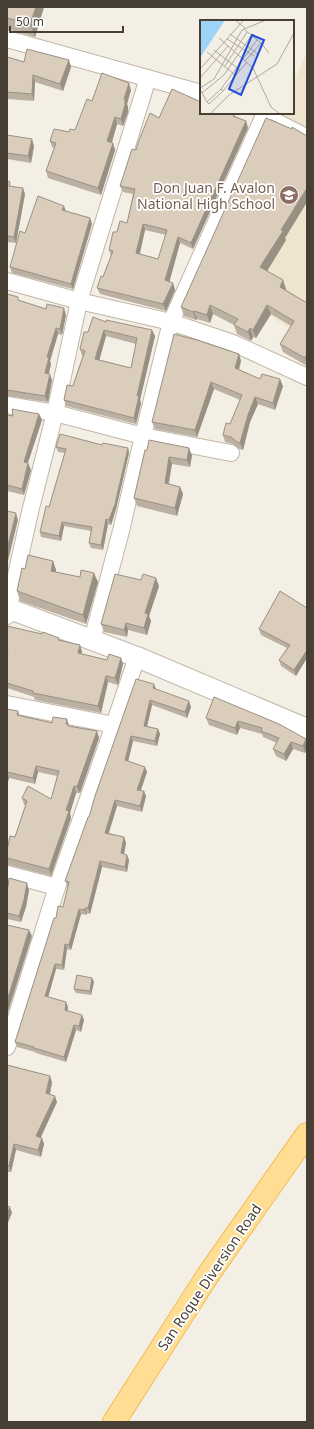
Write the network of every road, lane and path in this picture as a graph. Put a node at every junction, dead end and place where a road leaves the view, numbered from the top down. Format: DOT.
graph roads {
  1 [pos="7,39"];
  2 [pos="148,78"];
  3 [pos="200,93"];
  4 [pos="265,114"];
  5 [pos="270,114"];
  6 [pos="307,133"];
  7 [pos="7,281"];
  8 [pos="79,301"];
  9 [pos="172,322"];
  10 [pos="307,377"];
  11 [pos="7,405"];
  12 [pos="55,413"];
  13 [pos="143,436"];
  14 [pos="231,453"];
  15 [pos="7,611"];
  16 [pos="92,640"];
  17 [pos="137,657"];
  18 [pos="7,704"];
  19 [pos="114,725"];
  20 [pos="307,728"];
  21 [pos="7,874"];
  22 [pos="57,887"];
  23 [pos="7,1047"];
  24 [pos="307,1134"];
  25 [pos="114,1422"];
  1 -- 2 [label="street"];
  2 -- 3 [label="street"];
  2 -- 8 [label="street"];
  4 -- 9 [label="street"];
  5 -- 6 [label="lane"];
  7 -- 8 [label="street"];
  8 -- 9 [label="street"];
  8 -- 12 [label="street"];
  9 -- 10 [label="street"];
  9 -- 13 [label="street"];
  11 -- 12 [label="street"];
  12 -- 13 [label="street"];
  12 -- 15 [label="street"];
  13 -- 14 [label="street"];
  13 -- 16 [label="street"];
  15 -- 16 [label="street"];
  16 -- 17 [label="street"];
  17 -- 19 [label="street"];
  17 -- 20 [label="street"];
  18 -- 19 [label="street"];
  19 -- 22 [label="street"];
  21 -- 22 [label="street"];
  22 -- 23 [label="street"];
  24 -- 25 [label="main road, San Roque Diversion Road"];
}
